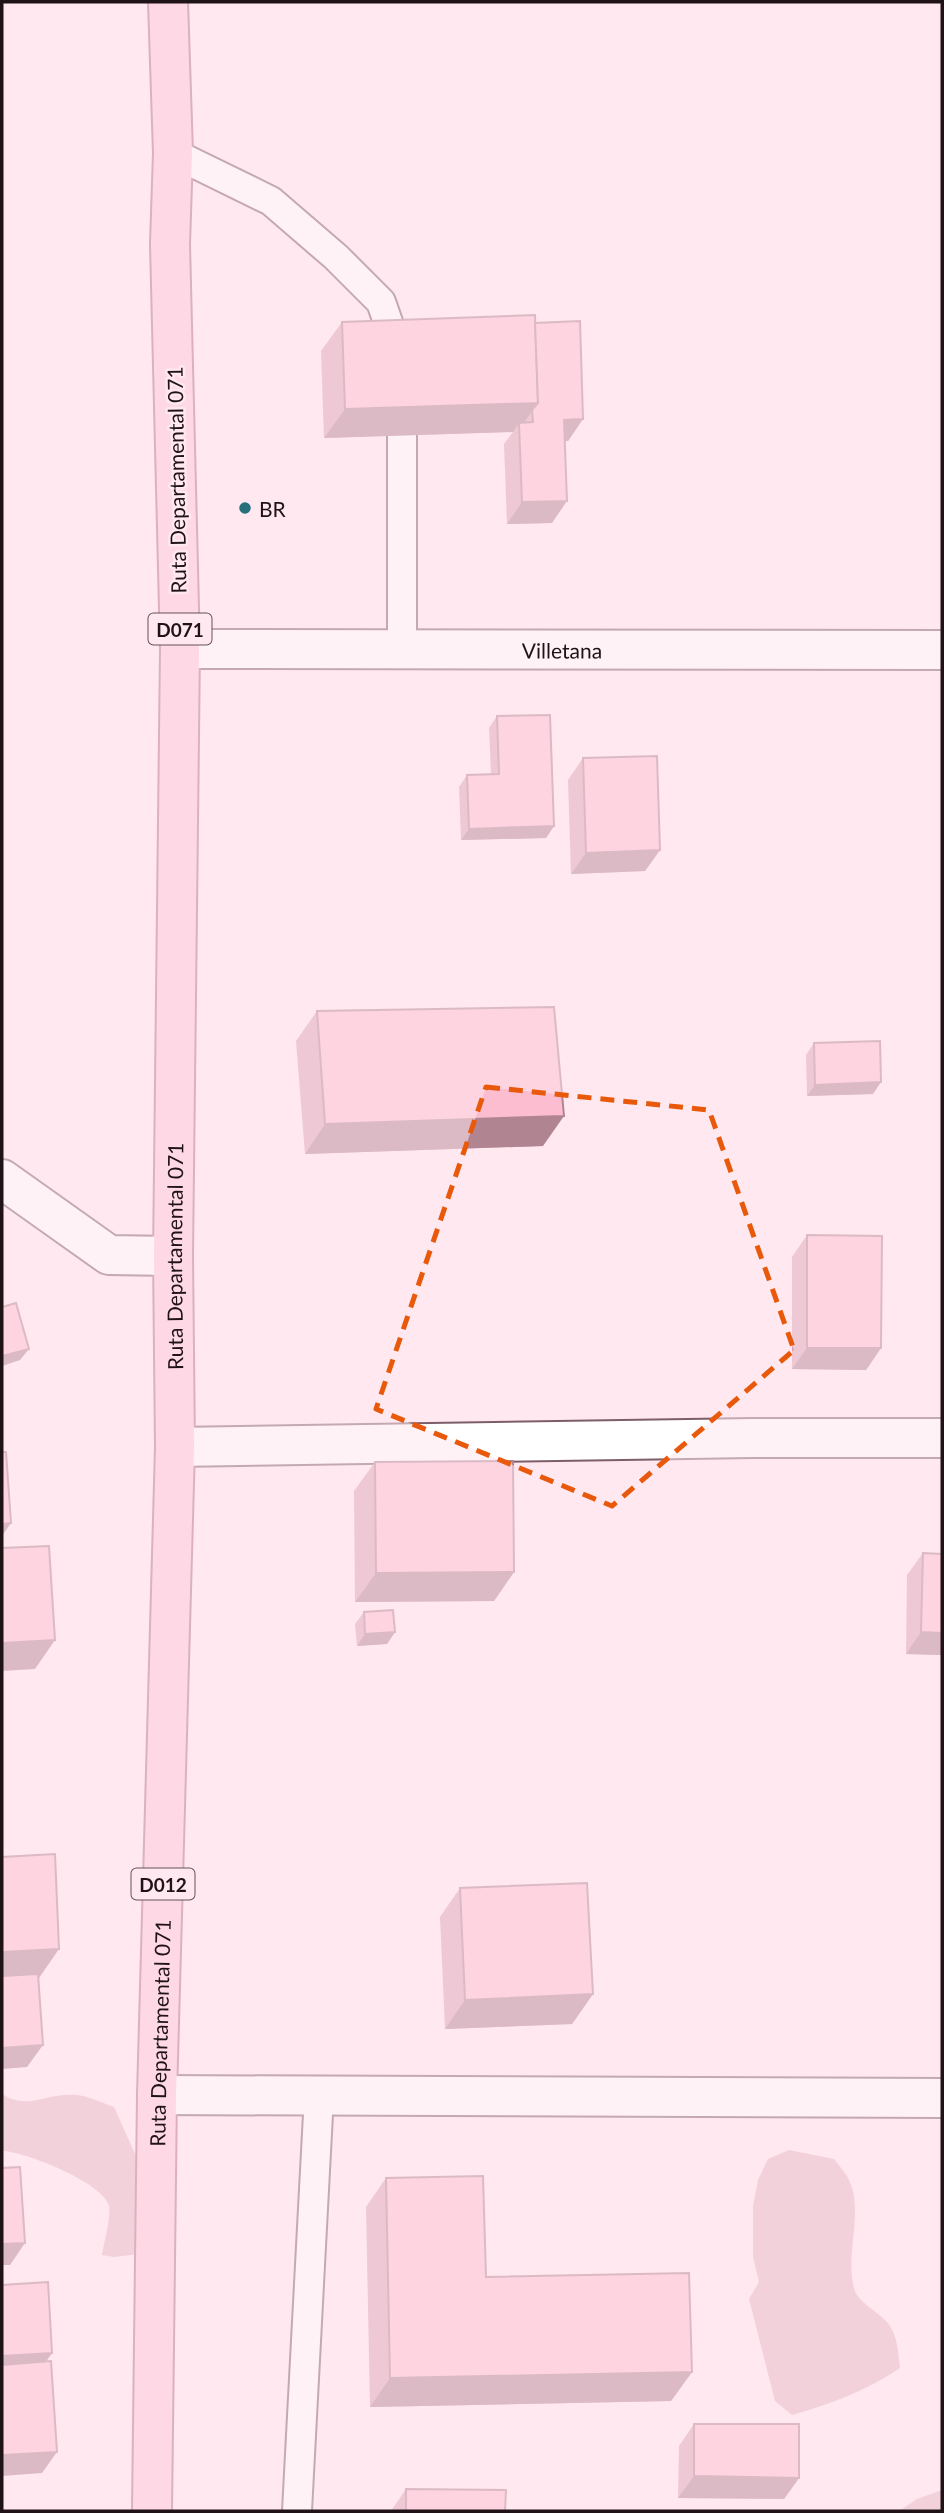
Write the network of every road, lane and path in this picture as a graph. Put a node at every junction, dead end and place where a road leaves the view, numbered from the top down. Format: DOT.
graph roads {
  1 [pos="169,2"];
  2 [pos="173,153"];
  3 [pos="397,348"];
  4 [pos="402,436"];
  5 [pos="180,649"];
  6 [pos="402,650"];
  7 [pos="942,650"];
  8 [pos="2,1178"];
  9 [pos="173,1256"];
  10 [pos="942,1438"];
  11 [pos="175,1447"];
  12 [pos="157,2095"];
  13 [pos="319,2095"];
  14 [pos="942,2098"];
  15 [pos="152,2511"];
  16 [pos="297,2511"];
  1 -- 2 [label="main road, Ruta Departamental 071 / D071"];
  2 -- 3 [label="lane"];
  2 -- 5 [label="main road, Ruta Departamental 071 / D071"];
  4 -- 6 [label="lane"];
  5 -- 6 [label="street, Villetana"];
  5 -- 9 [label="main road, Ruta Departamental 071 / D071"];
  6 -- 7 [label="street, Villetana"];
  8 -- 9 [label="street"];
  9 -- 11 [label="main road, Ruta Departamental 071 / D012"];
  10 -- 11 [label="street"];
  11 -- 12 [label="main road, Ruta Departamental 071 / D012"];
  12 -- 13 [label="street"];
  12 -- 15 [label="main road, Ruta Departamental 071 / D012"];
  13 -- 14 [label="street"];
  13 -- 16 [label="lane"];
}
